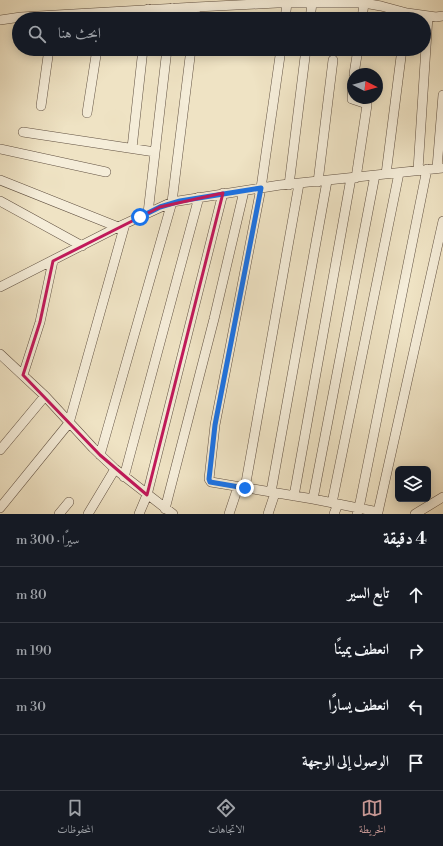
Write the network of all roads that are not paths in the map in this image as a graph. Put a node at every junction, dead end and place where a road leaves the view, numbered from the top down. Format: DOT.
graph roads {
  1 [pos="123,0"];
  2 [pos="287,3"];
  3 [pos="312,3"];
  4 [pos="364,3"];
  5 [pos="196,6"];
  6 [pos="172,8"];
  7 [pos="148,9"];
  8 [pos="123,10"];
  9 [pos="115,12"];
  10 [pos="148,12"];
  11 [pos="171,12"];
  12 [pos="195,12"];
  13 [pos="286,12"];
  14 [pos="311,12"];
  15 [pos="363,12"];
  16 [pos="396,12"];
  17 [pos="431,16"];
  18 [pos="443,16"];
  19 [pos="12,18"];
  20 [pos="0,20"];
  21 [pos="49,56"];
  22 [pos="96,56"];
  23 [pos="143,56"];
  24 [pos="166,56"];
  25 [pos="190,56"];
  26 [pos="280,56"];
  27 [pos="305,56"];
  28 [pos="357,56"];
  29 [pos="401,56"];
  30 [pos="426,56"];
  31 [pos="333,60"];
  32 [pos="355,68"];
  33 [pos="443,95"];
  34 [pos="366,104"];
  35 [pos="42,106"];
  36 [pos="87,113"];
  37 [pos="23,132"];
  38 [pos="132,148"];
  39 [pos="0,149"];
  40 [pos="155,152"];
  41 [pos="440,168"];
  42 [pos="422,170"];
  43 [pos="106,172"];
  44 [pos="399,173"];
  45 [pos="386,174"];
  46 [pos="375,175"];
  47 [pos="353,178"];
  48 [pos="0,180"];
  49 [pos="322,182"];
  50 [pos="299,184"];
  51 [pos="289,185"];
  52 [pos="261,188"];
  53 [pos="244,191"];
  54 [pos="223,194"];
  55 [pos="199,197"];
  56 [pos="0,201"];
  57 [pos="172,202"];
  58 [pos="148,213"];
  59 [pos="443,221"];
  60 [pos="122,225"];
  61 [pos="82,246"];
  62 [pos="53,261"];
  63 [pos="0,288"];
  64 [pos="0,354"];
  65 [pos="23,375"];
  66 [pos="45,396"];
  67 [pos="69,423"];
  68 [pos="0,450"];
  69 [pos="100,455"];
  70 [pos="115,469"];
  71 [pos="124,477"];
  72 [pos="242,488"];
  73 [pos="273,492"];
  74 [pos="147,495"];
  75 [pos="294,496"];
  76 [pos="443,497"];
  77 [pos="313,499"];
  78 [pos="69,502"];
  79 [pos="335,503"];
  80 [pos="0,508"];
  81 [pos="169,511"];
  82 [pos="358,511"];
  83 [pos="378,513"];
  84 [pos="59,514"];
  85 [pos="88,514"];
  86 [pos="140,514"];
  87 [pos="229,514"];
  88 [pos="268,514"];
  89 [pos="334,514"];
  90 [pos="415,514"];
  1 -- 8 [label="street"];
  2 -- 3 [label="street"];
  2 -- 5 [label="street"];
  2 -- 13 [label="street"];
  3 -- 4 [label="street"];
  3 -- 14 [label="street"];
  4 -- 15 [label="street"];
  4 -- 16 [label="street"];
  5 -- 6 [label="street"];
  5 -- 12 [label="street"];
  6 -- 7 [label="street"];
  6 -- 11 [label="street"];
  7 -- 8 [label="street"];
  7 -- 10 [label="street"];
  8 -- 9 [label="street"];
  17 -- 18 [label="street"];
  19 -- 20 [label="street"];
  21 -- 35 [label="street"];
  22 -- 36 [label="street"];
  23 -- 38 [label="street"];
  24 -- 40 [label="street"];
  25 -- 57 [label="street"];
  26 -- 52 [label="street"];
  27 -- 51 [label="street"];
  28 -- 32 [label="street"];
  29 -- 45 [label="street"];
  30 -- 42 [label="street"];
  31 -- 49 [label="street"];
  33 -- 41 [label="street"];
  34 -- 47 [label="street"];
  37 -- 38 [label="street"];
  38 -- 40 [label="street"];
  39 -- 43 [label="street"];
  40 -- 58 [label="street"];
  41 -- 42 [label="street"];
  42 -- 44 [label="street"];
  42 -- 82 [label="street"];
  44 -- 45 [label="street"];
  44 -- 79 [label="street"];
  45 -- 46 [label="street"];
  46 -- 47 [label="street"];
  46 -- 77 [label="street"];
  47 -- 49 [label="street"];
  47 -- 75 [label="street"];
  48 -- 60 [label="street"];
  49 -- 50 [label="street"];
  49 -- 73 [label="street"];
  50 -- 51 [label="street"];
  50 -- 72 [label="street"];
  51 -- 52 [label="street"];
  52 -- 53 [label="street"];
  52 -- 72 [label="street"];
  53 -- 54 [label="street"];
  53 -- 81 [label="street"];
  54 -- 55 [label="street"];
  54 -- 74 [label="street"];
  55 -- 57 [label="street"];
  55 -- 71 [label="street"];
  56 -- 61 [label="street"];
  57 -- 58 [label="street"];
  57 -- 69 [label="street"];
  58 -- 60 [label="street"];
  59 -- 83 [label="street"];
  60 -- 61 [label="street"];
  60 -- 67 [label="street"];
  61 -- 62 [label="street"];
  62 -- 63 [label="street"];
  62 -- 65 [label="street"];
  64 -- 65 [label="street"];
  65 -- 66 [label="street"];
  66 -- 67 [label="street"];
  66 -- 68 [label="street"];
  67 -- 69 [label="street"];
  67 -- 80 [label="street"];
  69 -- 70 [label="street"];
  70 -- 71 [label="street"];
  70 -- 85 [label="street"];
  71 -- 74 [label="street"];
  72 -- 73 [label="street"];
  72 -- 87 [label="street"];
  73 -- 75 [label="street"];
  73 -- 88 [label="street"];
  74 -- 81 [label="street"];
  74 -- 86 [label="street"];
  75 -- 77 [label="street"];
  76 -- 90 [label="street"];
  77 -- 79 [label="street"];
  78 -- 84 [label="street"];
  79 -- 82 [label="street"];
  79 -- 89 [label="street"];
  82 -- 83 [label="street"];
}
